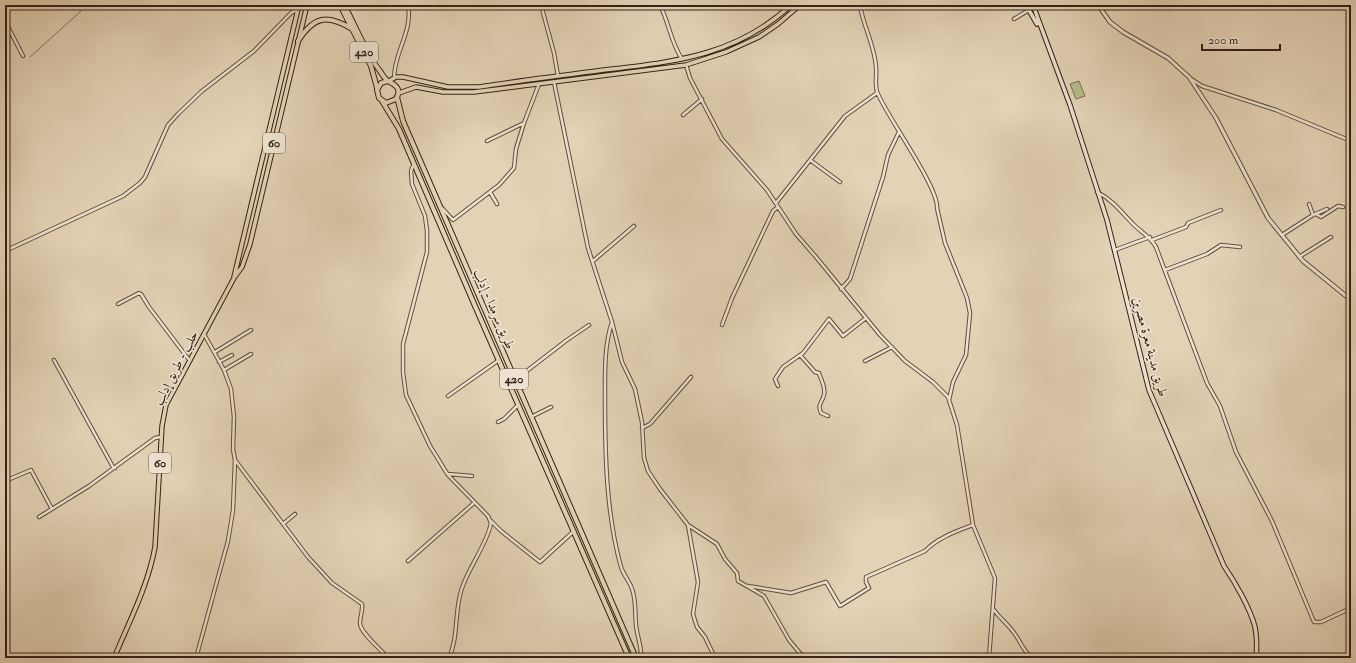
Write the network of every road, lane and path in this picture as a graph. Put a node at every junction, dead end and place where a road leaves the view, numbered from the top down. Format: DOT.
graph roads {
  1 [pos="299,5"];
  2 [pos="307,5"];
  3 [pos="340,5"];
  4 [pos="344,5"];
  5 [pos="408,5"];
  6 [pos="541,5"];
  7 [pos="660,5"];
  8 [pos="791,5"];
  9 [pos="800,5"];
  10 [pos="860,5"];
  11 [pos="1026,5"];
  12 [pos="1033,5"];
  13 [pos="1099,5"];
  14 [pos="298,10"];
  15 [pos="1030,10"];
  16 [pos="1014,18"];
  17 [pos="5,21"];
  18 [pos="353,30"];
  19 [pos="1042,32"];
  20 [pos="291,40"];
  21 [pos="298,41"];
  22 [pos="23,56"];
  23 [pos="682,59"];
  24 [pos="686,65"];
  25 [pos="558,76"];
  26 [pos="1189,77"];
  27 [pos="390,80"];
  28 [pos="517,82"];
  29 [pos="554,82"];
  30 [pos="539,84"];
  31 [pos="518,87"];
  32 [pos="377,90"];
  33 [pos="877,93"];
  34 [pos="398,95"];
  35 [pos="702,99"];
  36 [pos="382,101"];
  37 [pos="683,115"];
  38 [pos="524,123"];
  39 [pos="899,132"];
  40 [pos="1351,141"];
  41 [pos="487,142"];
  42 [pos="810,160"];
  43 [pos="414,162"];
  44 [pos="840,182"];
  45 [pos="1097,191"];
  46 [pos="490,192"];
  47 [pos="776,203"];
  48 [pos="498,204"];
  49 [pos="1309,204"];
  50 [pos="440,207"];
  51 [pos="778,207"];
  52 [pos="1344,207"];
  53 [pos="1327,209"];
  54 [pos="1221,210"];
  55 [pos="1314,214"];
  56 [pos="634,226"];
  57 [pos="1282,235"];
  58 [pos="1331,237"];
  59 [pos="1151,238"];
  60 [pos="1240,248"];
  61 [pos="1115,250"];
  62 [pos="5,251"];
  63 [pos="1299,257"];
  64 [pos="593,261"];
  65 [pos="1165,270"];
  66 [pos="234,278"];
  67 [pos="841,289"];
  68 [pos="1351,300"];
  69 [pos="118,304"];
  70 [pos="866,318"];
  71 [pos="612,322"];
  72 [pos="722,324"];
  73 [pos="589,325"];
  74 [pos="251,330"];
  75 [pos="204,334"];
  76 [pos="892,347"];
  77 [pos="215,352"];
  78 [pos="251,354"];
  79 [pos="232,355"];
  80 [pos="800,355"];
  81 [pos="54,360"];
  82 [pos="498,360"];
  83 [pos="190,361"];
  84 [pos="865,361"];
  85 [pos="220,362"];
  86 [pos="224,370"];
  87 [pos="691,377"];
  88 [pos="514,380"];
  89 [pos="778,386"];
  90 [pos="448,396"];
  91 [pos="949,400"];
  92 [pos="518,405"];
  93 [pos="551,407"];
  94 [pos="828,416"];
  95 [pos="530,417"];
  96 [pos="498,422"];
  97 [pos="642,428"];
  98 [pos="161,437"];
  99 [pos="235,460"];
  100 [pos="115,468"];
  101 [pos="448,474"];
  102 [pos="472,476"];
  103 [pos="5,481"];
  104 [pos="474,503"];
  105 [pos="52,509"];
  106 [pos="295,514"];
  107 [pos="39,517"];
  108 [pos="490,519"];
  109 [pos="283,524"];
  110 [pos="688,525"];
  111 [pos="973,525"];
  112 [pos="574,531"];
  113 [pos="408,561"];
  114 [pos="748,586"];
  115 [pos="608,593"];
  116 [pos="602,596"];
  117 [pos="1351,608"];
  118 [pos="994,610"];
  119 [pos="114,658"];
  120 [pos="196,658"];
  121 [pos="388,658"];
  122 [pos="449,658"];
  123 [pos="629,658"];
  124 [pos="636,658"];
  125 [pos="641,658"];
  126 [pos="715,658"];
  127 [pos="804,658"];
  128 [pos="989,658"];
  129 [pos="1032,658"];
  130 [pos="1256,658"];
  1 -- 14 [label="main road, حلب - طريق إدلب / 60"];
  2 -- 21 [label="main road, حلب - طريق إدلب / 60"];
  3 -- 18 [label="highway, 420"];
  4 -- 27 [label="highway, 420"];
  5 -- 27 [label="street"];
  6 -- 25 [label="street"];
  7 -- 23 [label="street"];
  8 -- 23 [label="main road"];
  9 -- 24 [label="main road"];
  10 -- 33 [label="street"];
  11 -- 15 [label="main road, طريق مدينة معرة مصرين"];
  12 -- 19 [label="main road, طريق مدينة معرة مصرين"];
  13 -- 26 [label="street"];
  14 -- 20 [label="main road, حلب - طريق إدلب / 60"];
  14 -- 62 [label="street"];
  15 -- 16 [label="street"];
  15 -- 19 [label="main road, طريق مدينة معرة مصرين"];
  17 -- 22 [label="street"];
  18 -- 21 [label="highway"];
  18 -- 32 [label="highway, 420"];
  19 -- 45 [label="main road, طريق مدينة معرة مصرين"];
  20 -- 21 [label="main road"];
  20 -- 66 [label="main road, حلب - طريق إدلب / 60"];
  21 -- 66 [label="main road, حلب - طريق إدلب / 60"];
  23 -- 25 [label="main road"];
  24 -- 29 [label="main road"];
  24 -- 35 [label="street"];
  25 -- 28 [label="main road"];
  26 -- 40 [label="street"];
  26 -- 57 [label="street"];
  27 -- 28 [label="main road"];
  27 -- 32 [label="highway"];
  27 -- 34 [label="highway"];
  28 -- 31 [label="main road"];
  29 -- 30 [label="main road"];
  29 -- 64 [label="street"];
  30 -- 31 [label="main road"];
  30 -- 38 [label="street"];
  31 -- 34 [label="main road"];
  32 -- 36 [label="highway"];
  33 -- 39 [label="street"];
  33 -- 42 [label="street"];
  34 -- 36 [label="highway"];
  34 -- 50 [label="highway, طريق سرمدا - إدلب / 420"];
  35 -- 37 [label="street"];
  35 -- 47 [label="street"];
  36 -- 43 [label="highway, طريق سرمدا - إدلب / 420"];
  38 -- 41 [label="street"];
  38 -- 46 [label="street"];
  39 -- 67 [label="street"];
  39 -- 91 [label="street"];
  42 -- 44 [label="street"];
  42 -- 47 [label="street"];
  43 -- 82 [label="highway, طريق سرمدا - إدلب / 420"];
  43 -- 101 [label="street"];
  45 -- 59 [label="street"];
  45 -- 61 [label="main road, طريق مدينة معرة مصرين"];
  46 -- 48 [label="street"];
  46 -- 50 [label="street"];
  47 -- 51 [label="street"];
  49 -- 55 [label="street"];
  50 -- 88 [label="highway, طريق سرمدا - إدلب / 420"];
  51 -- 67 [label="street"];
  51 -- 72 [label="street"];
  52 -- 55 [label="street"];
  53 -- 55 [label="street"];
  54 -- 59 [label="street"];
  55 -- 57 [label="street"];
  56 -- 64 [label="street"];
  57 -- 63 [label="street"];
  58 -- 63 [label="street"];
  59 -- 61 [label="street"];
  59 -- 65 [label="street"];
  60 -- 65 [label="street"];
  61 -- 130 [label="main road, طريق مدينة معرة مصرين"];
  63 -- 68 [label="street"];
  64 -- 71 [label="street"];
  65 -- 117 [label="street"];
  66 -- 75 [label="main road, حلب - طريق إدلب / 60"];
  67 -- 70 [label="street"];
  69 -- 83 [label="street"];
  70 -- 76 [label="street"];
  70 -- 80 [label="street"];
  71 -- 97 [label="street"];
  71 -- 125 [label="street"];
  73 -- 88 [label="street"];
  74 -- 77 [label="street"];
  75 -- 77 [label="street"];
  75 -- 83 [label="main road, حلب - طريق إدلب / 60"];
  76 -- 84 [label="street"];
  76 -- 91 [label="street"];
  77 -- 85 [label="street"];
  78 -- 86 [label="street"];
  79 -- 85 [label="street"];
  80 -- 89 [label="street"];
  80 -- 94 [label="street"];
  81 -- 100 [label="street"];
  82 -- 90 [label="street"];
  82 -- 92 [label="highway, طريق سرمدا - إدلب / 420"];
  83 -- 98 [label="main road, حلب - طريق إدلب / 60"];
  85 -- 86 [label="street"];
  86 -- 99 [label="street"];
  87 -- 97 [label="street"];
  88 -- 95 [label="highway, طريق سرمدا - إدلب / 420"];
  91 -- 111 [label="street"];
  92 -- 96 [label="street"];
  92 -- 112 [label="highway, طريق سرمدا - إدلب / 420"];
  93 -- 95 [label="street"];
  95 -- 115 [label="highway, طريق سرمدا - إدلب / 420"];
  97 -- 110 [label="street"];
  98 -- 100 [label="street"];
  98 -- 119 [label="main road, حلب - طريق إدلب / 60"];
  99 -- 109 [label="street"];
  99 -- 120 [label="street"];
  100 -- 105 [label="street"];
  101 -- 102 [label="street"];
  101 -- 104 [label="street"];
  103 -- 105 [label="street"];
  104 -- 108 [label="street"];
  104 -- 113 [label="street"];
  105 -- 107 [label="street"];
  106 -- 109 [label="street"];
  108 -- 112 [label="street"];
  108 -- 122 [label="street"];
  109 -- 121 [label="street"];
  110 -- 114 [label="street"];
  110 -- 126 [label="street"];
  111 -- 114 [label="street"];
  111 -- 118 [label="street"];
  112 -- 116 [label="highway, طريق سرمدا - إدلب / 420"];
  114 -- 127 [label="street"];
  115 -- 116 [label="highway"];
  115 -- 124 [label="highway, طريق سرمدا - إدلب / 420"];
  116 -- 123 [label="highway, طريق سرمدا - إدلب / 420"];
  118 -- 128 [label="street"];
  118 -- 129 [label="street"];
}
